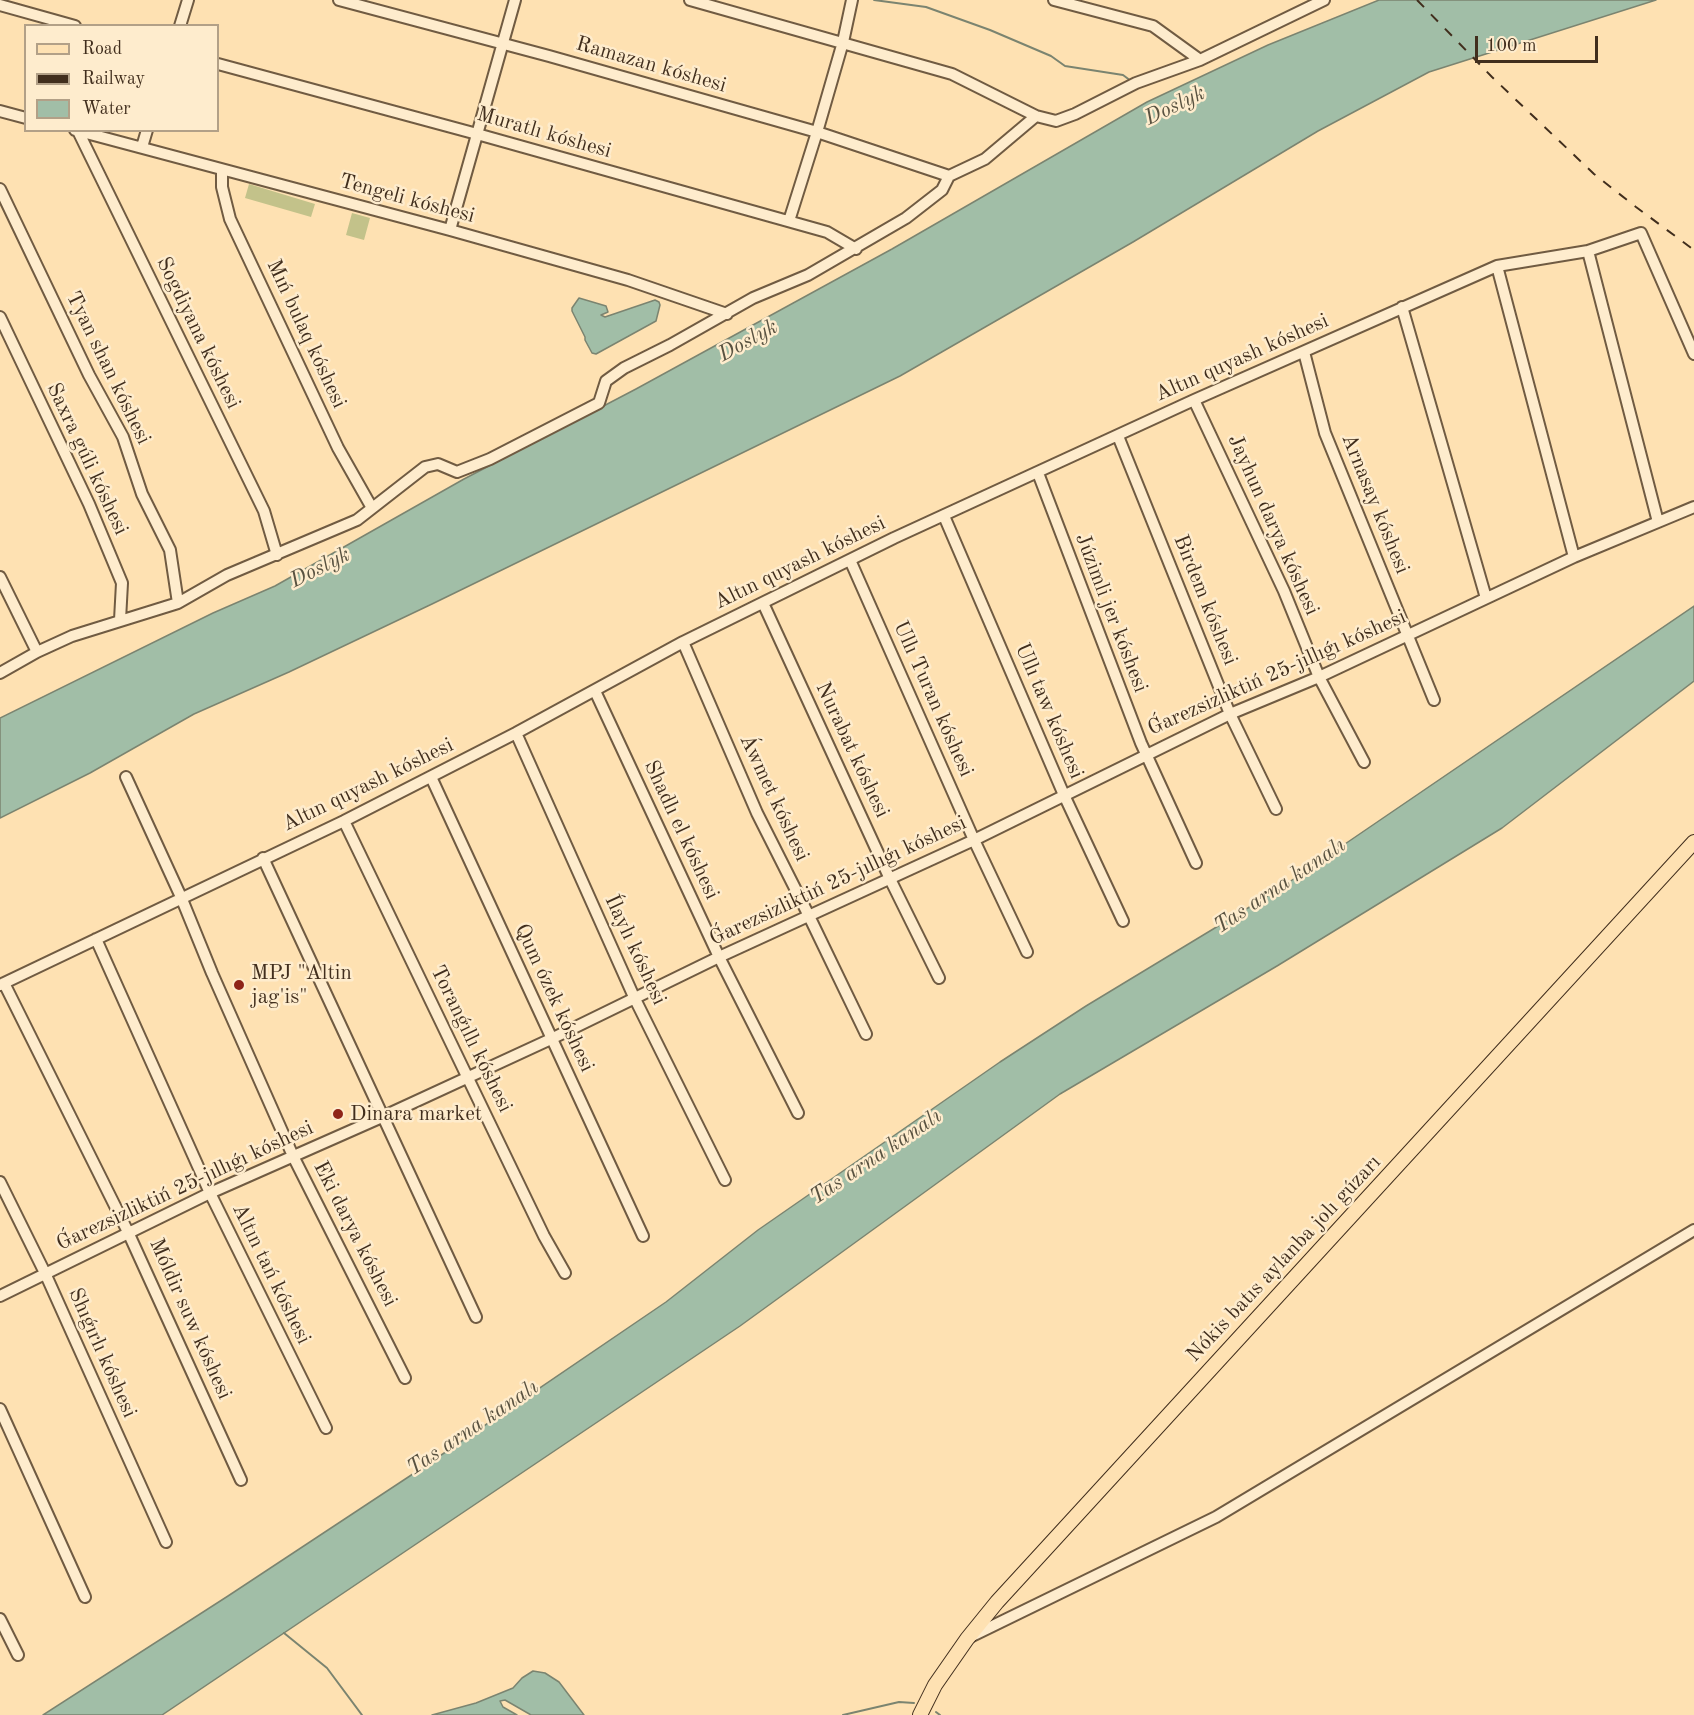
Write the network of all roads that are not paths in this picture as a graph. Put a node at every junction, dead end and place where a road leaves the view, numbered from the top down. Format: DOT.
graph roads {
  1 [pos="188,0"];
  2 [pos="339,0"];
  3 [pos="515,0"];
  4 [pos="690,0"];
  5 [pos="852,0"];
  6 [pos="1054,0"];
  7 [pos="1321,1"];
  8 [pos="0,5"];
  9 [pos="68,24"];
  10 [pos="181,24"];
  11 [pos="843,42"];
  12 [pos="504,44"];
  13 [pos="1200,60"];
  14 [pos="219,64"];
  15 [pos="0,111"];
  16 [pos="1036,116"];
  17 [pos="24,117"];
  18 [pos="76,132"];
  19 [pos="80,132"];
  20 [pos="146,132"];
  21 [pos="817,132"];
  22 [pos="477,134"];
  23 [pos="142,147"];
  24 [pos="222,171"];
  25 [pos="949,176"];
  26 [pos="0,189"];
  27 [pos="789,221"];
  28 [pos="450,230"];
  29 [pos="856,249"];
  30 [pos="1588,251"];
  31 [pos="1497,266"];
  32 [pos="1402,307"];
  33 [pos="727,314"];
  34 [pos="0,317"];
  35 [pos="1304,351"];
  36 [pos="1694,354"];
  37 [pos="1194,400"];
  38 [pos="1118,436"];
  39 [pos="1038,473"];
  40 [pos="1694,507"];
  41 [pos="372,508"];
  42 [pos="944,516"];
  43 [pos="1658,522"];
  44 [pos="277,555"];
  45 [pos="1574,557"];
  46 [pos="850,560"];
  47 [pos="0,577"];
  48 [pos="1486,598"];
  49 [pos="178,603"];
  50 [pos="763,603"];
  51 [pos="120,620"];
  52 [pos="1407,636"];
  53 [pos="683,642"];
  54 [pos="37,652"];
  55 [pos="0,673"];
  56 [pos="1318,677"];
  57 [pos="595,691"];
  58 [pos="1434,700"];
  59 [pos="1230,714"];
  60 [pos="516,733"];
  61 [pos="1146,754"];
  62 [pos="1365,762"];
  63 [pos="126,777"];
  64 [pos="430,777"];
  65 [pos="1064,795"];
  66 [pos="1276,809"];
  67 [pos="344,821"];
  68 [pos="974,840"];
  69 [pos="1694,843"];
  70 [pos="263,858"];
  71 [pos="1196,863"];
  72 [pos="890,879"];
  73 [pos="182,897"];
  74 [pos="809,916"];
  75 [pos="1123,921"];
  76 [pos="96,939"];
  77 [pos="1027,952"];
  78 [pos="719,957"];
  79 [pos="939,978"];
  80 [pos="2,984"];
  81 [pos="634,997"];
  82 [pos="866,1034"];
  83 [pos="551,1039"];
  84 [pos="468,1077"];
  85 [pos="798,1113"];
  86 [pos="382,1117"];
  87 [pos="293,1156"];
  88 [pos="726,1180"];
  89 [pos="0,1182"];
  90 [pos="210,1192"];
  91 [pos="1694,1230"];
  92 [pos="128,1232"];
  93 [pos="643,1236"];
  94 [pos="565,1273"];
  95 [pos="45,1274"];
  96 [pos="0,1296"];
  97 [pos="476,1317"];
  98 [pos="405,1378"];
  99 [pos="0,1409"];
  100 [pos="326,1428"];
  101 [pos="241,1480"];
  102 [pos="166,1542"];
  103 [pos="86,1597"];
  104 [pos="0,1619"];
  105 [pos="967,1639"];
  106 [pos="18,1655"];
  107 [pos="920,1715"];
  1 -- 10 [label="street"];
  2 -- 12 [label="street, Ramazan kóshesi"];
  3 -- 12 [label="street"];
  4 -- 11 [label="street"];
  5 -- 11 [label="street"];
  6 -- 13 [label="street"];
  7 -- 13 [label="street"];
  8 -- 9 [label="street"];
  11 -- 16 [label="street"];
  11 -- 21 [label="street"];
  12 -- 21 [label="street, Ramazan kóshesi"];
  12 -- 22 [label="street"];
  13 -- 16 [label="street"];
  14 -- 22 [label="street, Muratlı kóshesi"];
  15 -- 17 [label="street"];
  16 -- 25 [label="street"];
  18 -- 44 [label="street, Sogdiyana kóshesi"];
  19 -- 23 [label="street, Tengeli kóshesi"];
  20 -- 23 [label="street"];
  21 -- 25 [label="street, Ramazan kóshesi"];
  21 -- 27 [label="street"];
  22 -- 27 [label="street, Muratlı kóshesi"];
  22 -- 28 [label="street"];
  23 -- 24 [label="street, Tengeli kóshesi"];
  24 -- 28 [label="street, Tengeli kóshesi"];
  24 -- 41 [label="street, Mıń bulaq kóshesi"];
  25 -- 29 [label="street"];
  26 -- 49 [label="street, Tyan shan kóshesi"];
  27 -- 29 [label="street, Muratlı kóshesi"];
  28 -- 33 [label="street, Tengeli kóshesi"];
  29 -- 33 [label="street"];
  30 -- 31 [label="street, Altın quyash kóshesi"];
  30 -- 36 [label="street, Altın quyash kóshesi"];
  30 -- 43 [label="street"];
  31 -- 32 [label="street, Altın quyash kóshesi"];
  31 -- 45 [label="street"];
  32 -- 35 [label="street, Altın quyash kóshesi"];
  32 -- 48 [label="street"];
  33 -- 41 [label="street"];
  34 -- 51 [label="street, Saxra gúli kóshesi"];
  35 -- 37 [label="street, Altın quyash kóshesi"];
  35 -- 52 [label="street, Arnasay kóshesi"];
  37 -- 38 [label="street, Altın quyash kóshesi"];
  37 -- 56 [label="street, Jayhun darya kóshesi"];
  38 -- 39 [label="street, Altın quyash kóshesi"];
  38 -- 59 [label="street, Birdem kóshesi"];
  39 -- 42 [label="street, Altın quyash kóshesi"];
  39 -- 61 [label="street, Júzimli jer kóshesi"];
  40 -- 43 [label="street, Ǵarezsizliktiń 25-jıllıǵı kóshesi"];
  41 -- 44 [label="street"];
  42 -- 46 [label="street, Altın quyash kóshesi"];
  42 -- 65 [label="street, Ullı taw kóshesi"];
  43 -- 45 [label="street, Ǵarezsizliktiń 25-jıllıǵı kóshesi"];
  44 -- 49 [label="street"];
  45 -- 48 [label="street, Ǵarezsizliktiń 25-jıllıǵı kóshesi"];
  46 -- 50 [label="street, Altın quyash kóshesi"];
  46 -- 68 [label="street, Ullı Turan kóshesi"];
  47 -- 54 [label="street"];
  48 -- 52 [label="street, Ǵarezsizliktiń 25-jıllıǵı kóshesi"];
  49 -- 51 [label="street"];
  50 -- 53 [label="street, Altın quyash kóshesi"];
  50 -- 72 [label="street, Nurabat kóshesi"];
  51 -- 54 [label="street"];
  52 -- 56 [label="street, Ǵarezsizliktiń 25-jıllıǵı kóshesi"];
  52 -- 58 [label="street, Arnasay kóshesi"];
  53 -- 57 [label="street, Altın quyash kóshesi"];
  53 -- 74 [label="street, Áwmet kóshesi"];
  54 -- 55 [label="street"];
  56 -- 59 [label="street, Ǵarezsizliktiń 25-jıllıǵı kóshesi"];
  56 -- 62 [label="street, Jayhun darya kóshesi"];
  57 -- 60 [label="street, Altın quyash kóshesi"];
  57 -- 78 [label="street, Shadlı el kóshesi"];
  59 -- 61 [label="street, Ǵarezsizliktiń 25-jıllıǵı kóshesi"];
  59 -- 66 [label="street, Birdem kóshesi"];
  60 -- 64 [label="street, Altın quyash kóshesi"];
  60 -- 81 [label="street, Ílaylı kóshesi"];
  61 -- 65 [label="street, Ǵarezsizliktiń 25-jıllıǵı kóshesi"];
  61 -- 71 [label="street, Júzimli jer kóshesi"];
  63 -- 73 [label="street, Eki darya kóshesi"];
  64 -- 67 [label="street, Altın quyash kóshesi"];
  64 -- 83 [label="street, Qum ózek kóshesi"];
  65 -- 68 [label="street, Ǵarezsizliktiń 25-jıllıǵı kóshesi"];
  65 -- 75 [label="street, Ullı taw kóshesi"];
  67 -- 70 [label="street, Altın quyash kóshesi"];
  67 -- 84 [label="street, Toranǵıllı kóshesi"];
  68 -- 72 [label="street, Ǵarezsizliktiń 25-jıllıǵı kóshesi"];
  68 -- 77 [label="street, Ullı Turan kóshesi"];
  69 -- 105 [label="main road, Nókis batıs aylanba jolı gúzarı"];
  70 -- 73 [label="street, Altın quyash kóshesi"];
  70 -- 86 [label="street"];
  72 -- 74 [label="street, Ǵarezsizliktiń 25-jıllıǵı kóshesi"];
  72 -- 79 [label="street, Nurabat kóshesi"];
  73 -- 76 [label="street, Altın quyash kóshesi"];
  73 -- 87 [label="street, Eki darya kóshesi"];
  74 -- 78 [label="street, Ǵarezsizliktiń 25-jıllıǵı kóshesi"];
  74 -- 82 [label="street, Áwmet kóshesi"];
  76 -- 80 [label="street, Altın quyash kóshesi"];
  76 -- 90 [label="street, Altın tań kóshesi"];
  78 -- 81 [label="street, Ǵarezsizliktiń 25-jıllıǵı kóshesi"];
  78 -- 85 [label="street, Shadlı el kóshesi"];
  80 -- 92 [label="street, Móldir suw kóshesi"];
  81 -- 83 [label="street, Ǵarezsizliktiń 25-jıllıǵı kóshesi"];
  81 -- 88 [label="street, Ílaylı kóshesi"];
  83 -- 84 [label="street, Ǵarezsizliktiń 25-jıllıǵı kóshesi"];
  83 -- 93 [label="street, Qum ózek kóshesi"];
  84 -- 86 [label="street, Ǵarezsizliktiń 25-jıllıǵı kóshesi"];
  84 -- 94 [label="street, Toranǵıllı kóshesi"];
  86 -- 87 [label="street, Ǵarezsizliktiń 25-jıllıǵı kóshesi"];
  86 -- 97 [label="street"];
  87 -- 90 [label="street, Ǵarezsizliktiń 25-jıllıǵı kóshesi"];
  87 -- 98 [label="street, Eki darya kóshesi"];
  89 -- 95 [label="street, Shıǵırlı kóshesi"];
  90 -- 92 [label="street, Ǵarezsizliktiń 25-jıllıǵı kóshesi"];
  90 -- 100 [label="street, Altın tań kóshesi"];
  91 -- 105 [label="street"];
  92 -- 95 [label="street, Ǵarezsizliktiń 25-jıllıǵı kóshesi"];
  92 -- 101 [label="street, Móldir suw kóshesi"];
  95 -- 96 [label="street, Ǵarezsizliktiń 25-jıllıǵı kóshesi"];
  95 -- 102 [label="street, Shıǵırlı kóshesi"];
  99 -- 103 [label="street"];
  104 -- 106 [label="street"];
  105 -- 107 [label="main road, Nókis batıs aylanba jolı gúzarı"];
}
